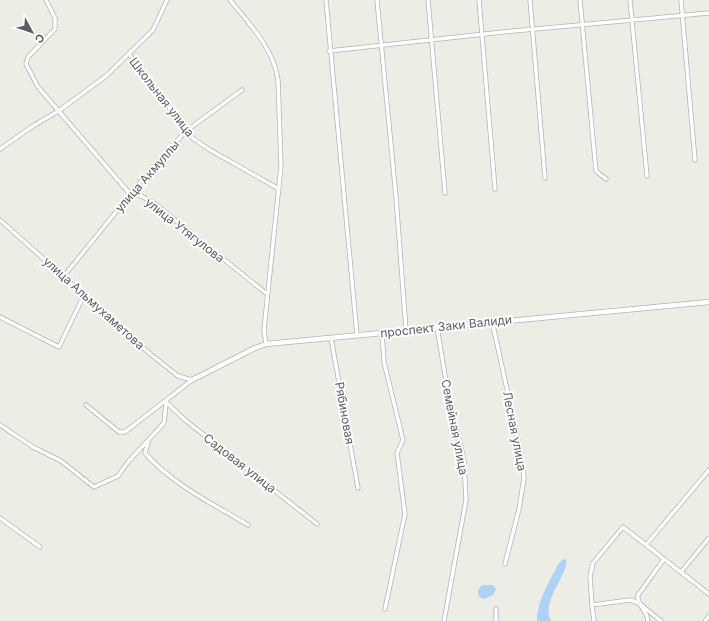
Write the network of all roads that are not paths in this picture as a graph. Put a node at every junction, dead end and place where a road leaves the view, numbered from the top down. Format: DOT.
graph roads {
  1 [pos="46,0"];
  2 [pos="167,0"];
  3 [pos="230,0"];
  4 [pos="326,0"];
  5 [pos="377,0"];
  6 [pos="428,0"];
  7 [pos="479,0"];
  8 [pos="530,0"];
  9 [pos="580,0"];
  10 [pos="630,0"];
  11 [pos="681,0"];
  12 [pos="709,13"];
  13 [pos="682,15"];
  14 [pos="632,20"];
  15 [pos="582,25"];
  16 [pos="533,30"];
  17 [pos="481,34"];
  18 [pos="432,40"];
  19 [pos="381,46"];
  20 [pos="330,51"];
  21 [pos="129,54"];
  22 [pos="242,90"];
  23 [pos="60,110"];
  24 [pos="186,131"];
  25 [pos="0,149"];
  26 [pos="695,160"];
  27 [pos="647,176"];
  28 [pos="545,178"];
  29 [pos="606,179"];
  30 [pos="279,188"];
  31 [pos="495,189"];
  32 [pos="445,193"];
  33 [pos="130,194"];
  34 [pos="0,220"];
  35 [pos="64,276"];
  36 [pos="267,294"];
  37 [pos="83,298"];
  38 [pos="709,302"];
  39 [pos="0,317"];
  40 [pos="492,322"];
  41 [pos="437,327"];
  42 [pos="406,330"];
  43 [pos="382,333"];
  44 [pos="356,335"];
  45 [pos="331,338"];
  46 [pos="266,344"];
  47 [pos="192,380"];
  48 [pos="166,402"];
  49 [pos="86,405"];
  50 [pos="0,425"];
  51 [pos="148,440"];
  52 [pos="709,470"];
  53 [pos="358,488"];
  54 [pos="0,518"];
  55 [pos="317,524"];
  56 [pos="248,525"];
  57 [pos="709,538"];
  58 [pos="646,545"];
  59 [pos="40,547"];
  60 [pos="664,559"];
  61 [pos="505,564"];
  62 [pos="681,572"];
  63 [pos="709,594"];
  64 [pos="639,603"];
  65 [pos="592,605"];
  66 [pos="385,608"];
  67 [pos="496,609"];
  68 [pos="709,616"];
  69 [pos="444,621"];
  70 [pos="496,621"];
  71 [pos="594,621"];
  72 [pos="648,621"];
  73 [pos="661,621"];
  74 [pos="705,621"];
  1 -- 23 [label="street, улица Утягулова"];
  2 -- 21 [label="street, Школьная улица"];
  3 -- 30 [label="street"];
  4 -- 20 [label="street"];
  5 -- 19 [label="street"];
  6 -- 18 [label="street"];
  7 -- 17 [label="street"];
  8 -- 16 [label="street"];
  9 -- 15 [label="street"];
  10 -- 14 [label="street"];
  11 -- 13 [label="street"];
  12 -- 13 [label="street"];
  13 -- 14 [label="street"];
  13 -- 26 [label="street"];
  14 -- 15 [label="street"];
  14 -- 27 [label="street"];
  15 -- 16 [label="street"];
  15 -- 29 [label="street"];
  16 -- 17 [label="street"];
  16 -- 28 [label="street"];
  17 -- 18 [label="street"];
  17 -- 31 [label="street"];
  18 -- 19 [label="street"];
  18 -- 32 [label="street"];
  19 -- 20 [label="street"];
  19 -- 42 [label="street"];
  20 -- 44 [label="street"];
  21 -- 23 [label="street, Школьная улица"];
  21 -- 24 [label="street, Школьная улица"];
  22 -- 24 [label="street, улица Акмуллы"];
  23 -- 25 [label="street, Школьная улица"];
  23 -- 33 [label="street, улица Утягулова"];
  24 -- 30 [label="street, Школьная улица"];
  24 -- 33 [label="street, улица Акмуллы"];
  30 -- 36 [label="street"];
  33 -- 35 [label="street, улица Акмуллы"];
  33 -- 36 [label="street, улица Утягулова"];
  34 -- 35 [label="street, улица Альмухаметова"];
  35 -- 47 [label="street, улица Альмухаметова"];
  36 -- 46 [label="street"];
  37 -- 39 [label="street"];
  38 -- 40 [label="street, проспект Заки Валиди"];
  40 -- 41 [label="street, проспект Заки Валиди"];
  40 -- 61 [label="street, Лесная улица"];
  41 -- 42 [label="street, проспект Заки Валиди"];
  41 -- 69 [label="street, Семейная улица"];
  42 -- 43 [label="street, проспект Заки Валиди"];
  43 -- 44 [label="street, проспект Заки Валиди"];
  43 -- 66 [label="street"];
  44 -- 45 [label="street, проспект Заки Валиди"];
  45 -- 46 [label="street, проспект Заки Валиди"];
  45 -- 53 [label="street, Рябиновая"];
  46 -- 47 [label="street, проспект Заки Валиди"];
  47 -- 48 [label="street"];
  48 -- 49 [label="street"];
  48 -- 51 [label="street"];
  48 -- 55 [label="street, Садовая улица"];
  50 -- 51 [label="street"];
  51 -- 56 [label="street"];
  52 -- 58 [label="street"];
  54 -- 59 [label="street"];
  57 -- 62 [label="street"];
  58 -- 60 [label="street"];
  58 -- 65 [label="street"];
  60 -- 62 [label="street"];
  60 -- 64 [label="street"];
  62 -- 63 [label="street"];
  64 -- 65 [label="street"];
  64 -- 72 [label="street"];
  64 -- 73 [label="street"];
  65 -- 71 [label="street"];
  67 -- 70 [label="street"];
  68 -- 74 [label="street"];
}
